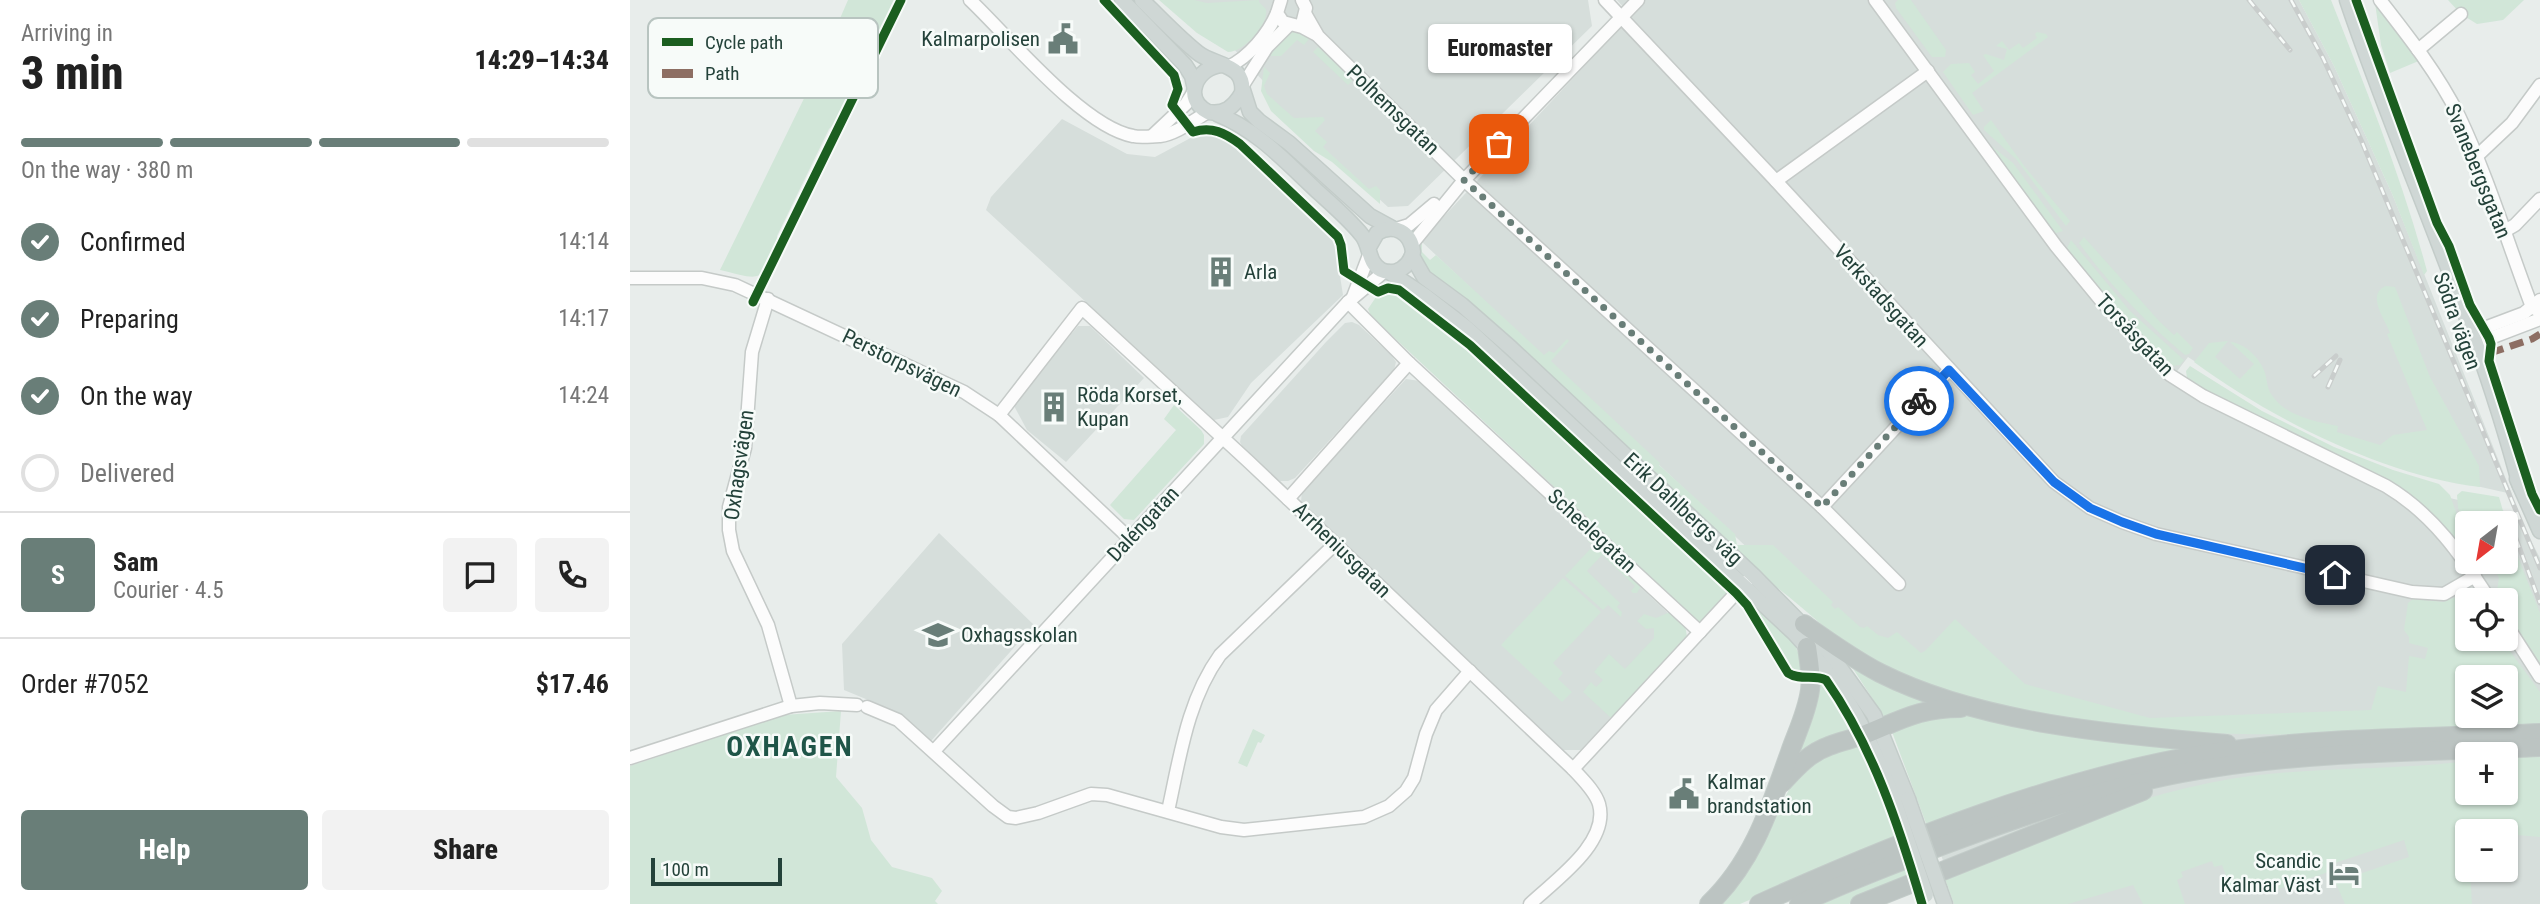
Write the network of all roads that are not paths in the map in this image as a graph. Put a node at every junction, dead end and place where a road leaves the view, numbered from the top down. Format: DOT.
graph roads {
  1 [pos="970,0"];
  2 [pos="1122,0"];
  3 [pos="1142,0"];
  4 [pos="1302,0"];
  5 [pos="1605,0"];
  6 [pos="1638,0"];
  7 [pos="1875,0"];
  8 [pos="2341,0"];
  9 [pos="2347,0"];
  10 [pos="2380,0"];
  11 [pos="1276,5"];
  12 [pos="2461,14"];
  13 [pos="1306,15"];
  14 [pos="1620,17"];
  15 [pos="1291,25"];
  16 [pos="1318,37"];
  17 [pos="2418,50"];
  18 [pos="1225,66"];
  19 [pos="2369,66"];
  20 [pos="1928,71"];
  21 [pos="2540,85"];
  22 [pos="1243,88"];
  23 [pos="1194,89"];
  24 [pos="1213,113"];
  25 [pos="1152,136"];
  26 [pos="2476,158"];
  27 [pos="1464,180"];
  28 [pos="1776,181"];
  29 [pos="2540,199"];
  30 [pos="1394,229"];
  31 [pos="2503,232"];
  32 [pos="1412,250"];
  33 [pos="1369,251"];
  34 [pos="1387,272"];
  35 [pos="630,278"];
  36 [pos="768,299"];
  37 [pos="1350,300"];
  38 [pos="2537,307"];
  39 [pos="2540,319"];
  40 [pos="2469,340"];
  41 [pos="1409,363"];
  42 [pos="1949,370"];
  43 [pos="999,415"];
  44 [pos="1223,438"];
  45 [pos="1288,499"];
  46 [pos="1822,507"];
  47 [pos="2540,531"];
  48 [pos="1130,539"];
  49 [pos="1335,544"];
  50 [pos="2475,576"];
  51 [pos="1748,580"];
  52 [pos="1899,584"];
  53 [pos="2482,588"];
  54 [pos="1804,624"];
  55 [pos="1700,632"];
  56 [pos="2518,643"];
  57 [pos="1807,647"];
  58 [pos="1470,671"];
  59 [pos="2540,677"];
  60 [pos="790,706"];
  61 [pos="1978,708"];
  62 [pos="1874,731"];
  63 [pos="2540,733"];
  64 [pos="2262,747"];
  65 [pos="2540,747"];
  66 [pos="934,751"];
  67 [pos="630,758"];
  68 [pos="2213,767"];
  69 [pos="1573,769"];
  70 [pos="1778,789"];
  71 [pos="1902,801"];
  72 [pos="1168,811"];
  73 [pos="1928,900"];
  74 [pos="1530,904"];
  75 [pos="1709,904"];
  76 [pos="1759,904"];
  77 [pos="1799,904"];
  78 [pos="1860,904"];
  79 [pos="1945,904"];
  1 -- 25 [label="street"];
  2 -- 23 [label="main road, Erik Dahlbergs väg"];
  3 -- 18 [label="main road, Erik Dahlbergs väg"];
  4 -- 13 [label="street, Polhemsgatan"];
  5 -- 14 [label="street, Verkstadsgatan"];
  6 -- 14 [label="street"];
  7 -- 20 [label="street, Torsåsgatan"];
  8 -- 19 [label="main road, Södra vägen"];
  9 -- 19 [label="main road, Södra vägen"];
  10 -- 17 [label="street, Svanebergsgatan"];
  11 -- 15 [label="street, Polhemsgatan"];
  11 -- 18 [label="street"];
  12 -- 17 [label="street"];
  13 -- 15 [label="street"];
  13 -- 16 [label="street, Polhemsgatan"];
  14 -- 27 [label="street"];
  14 -- 28 [label="street, Verkstadsgatan"];
  15 -- 16 [label="street, Polhemsgatan"];
  15 -- 22 [label="street"];
  16 -- 27 [label="street, Polhemsgatan"];
  17 -- 26 [label="street, Svanebergsgatan"];
  18 -- 22 [label="main road, Erik Dahlbergs väg"];
  18 -- 23 [label="main road"];
  19 -- 40 [label="main road, Södra vägen"];
  20 -- 28 [label="street"];
  20 -- 50 [label="street, Torsåsgatan"];
  21 -- 26 [label="street"];
  22 -- 24 [label="main road"];
  22 -- 30 [label="main road, Erik Dahlbergs väg"];
  23 -- 24 [label="main road, Erik Dahlbergs väg"];
  23 -- 25 [label="street"];
  24 -- 25 [label="street"];
  24 -- 33 [label="main road, Erik Dahlbergs väg"];
  26 -- 31 [label="street, Svanebergsgatan"];
  27 -- 30 [label="street"];
  27 -- 32 [label="street"];
  27 -- 46 [label="street, Polhemsgatan"];
  28 -- 42 [label="street, Verkstadsgatan"];
  29 -- 31 [label="street"];
  30 -- 32 [label="main road, Erik Dahlbergs väg"];
  30 -- 33 [label="main road"];
  31 -- 38 [label="street, Svanebergsgatan"];
  32 -- 34 [label="main road"];
  32 -- 51 [label="main road, Erik Dahlbergs väg"];
  33 -- 34 [label="main road, Erik Dahlbergs väg"];
  33 -- 37 [label="street, Daléngatan"];
  34 -- 37 [label="street, Daléngatan"];
  34 -- 51 [label="main road, Erik Dahlbergs väg"];
  35 -- 36 [label="street, Perstorpsvägen"];
  36 -- 43 [label="street, Perstorpsvägen"];
  36 -- 60 [label="street, Oxhagsvägen"];
  37 -- 41 [label="street, Scheelegatan"];
  37 -- 44 [label="street, Daléngatan"];
  38 -- 40 [label="street"];
  39 -- 40 [label="street"];
  40 -- 47 [label="main road, Södra vägen"];
  41 -- 45 [label="street"];
  41 -- 55 [label="street, Scheelegatan"];
  42 -- 46 [label="street"];
  42 -- 50 [label="street, Verkstadsgatan"];
  43 -- 44 [label="street, Arrheniusgatan"];
  43 -- 48 [label="street, Perstorpsvägen"];
  44 -- 45 [label="street, Arrheniusgatan"];
  44 -- 48 [label="street, Daléngatan"];
  45 -- 49 [label="street, Arrheniusgatan"];
  46 -- 52 [label="street, Polhemsgatan"];
  48 -- 66 [label="street, Daléngatan"];
  49 -- 58 [label="street, Arrheniusgatan"];
  49 -- 72 [label="street"];
  50 -- 53 [label="street, Torsåsgatan"];
  51 -- 54 [label="main road, Erik Dahlbergs väg"];
  51 -- 55 [label="street"];
  51 -- 57 [label="main road, Erik Dahlbergs väg"];
  54 -- 61 [label="highway"];
  54 -- 62 [label="main road, Erik Dahlbergs väg"];
  55 -- 69 [label="street"];
  56 -- 59 [label="street"];
  57 -- 62 [label="main road, Erik Dahlbergs väg"];
  57 -- 70 [label="highway"];
  58 -- 69 [label="street, Arrheniusgatan"];
  58 -- 72 [label="street"];
  60 -- 66 [label="street"];
  60 -- 67 [label="street"];
  61 -- 62 [label="highway"];
  61 -- 64 [label="highway"];
  62 -- 70 [label="highway"];
  62 -- 71 [label="main road, Erik Dahlbergs väg"];
  63 -- 64 [label="highway"];
  64 -- 76 [label="highway"];
  65 -- 68 [label="highway"];
  66 -- 72 [label="street"];
  68 -- 77 [label="highway"];
  68 -- 78 [label="highway"];
  69 -- 74 [label="street, Arrheniusgatan"];
  70 -- 75 [label="highway"];
  71 -- 73 [label="main road, bridge"];
  71 -- 79 [label="main road, bridge"];
}
